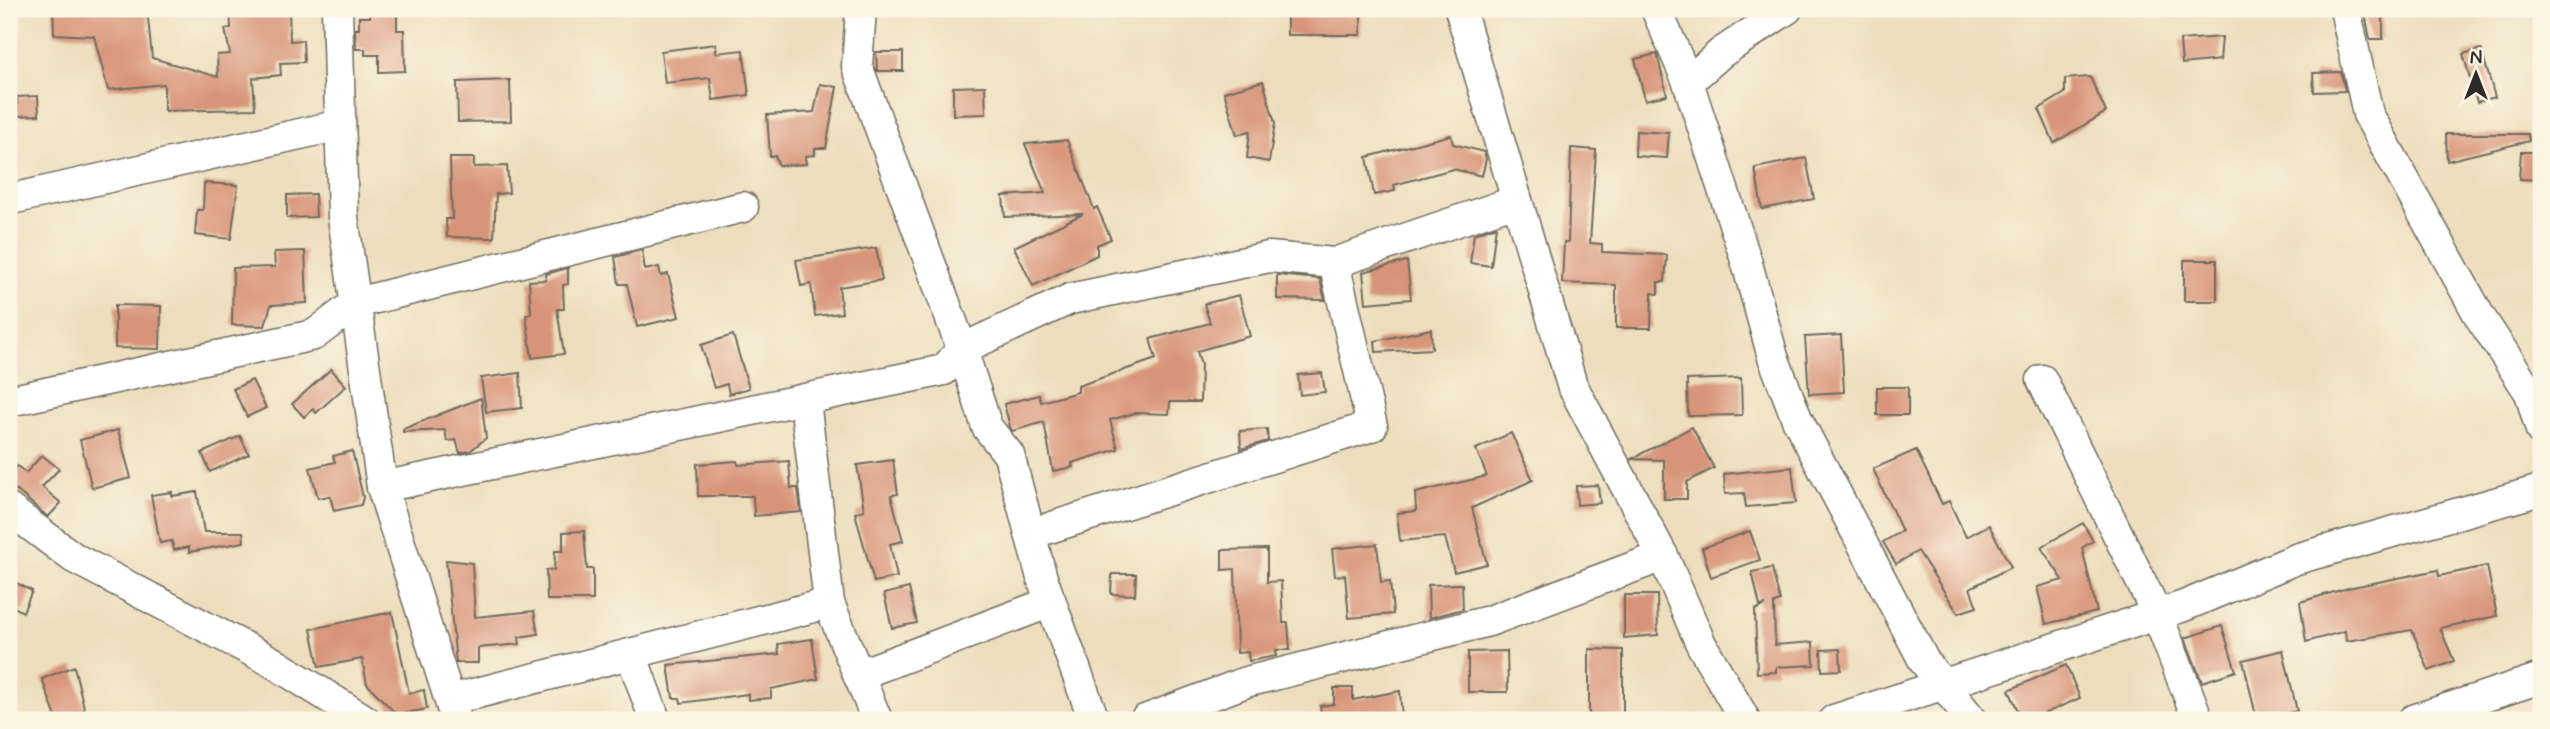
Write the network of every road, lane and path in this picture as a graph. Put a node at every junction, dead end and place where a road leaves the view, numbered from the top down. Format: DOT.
graph roads {
  1 [pos="337,9"];
  2 [pos="862,9"];
  3 [pos="1460,9"];
  4 [pos="1656,9"];
  5 [pos="1787,9"];
  6 [pos="2346,9"];
  7 [pos="1688,82"];
  8 [pos="341,125"];
  9 [pos="16,198"];
  10 [pos="1516,201"];
  11 [pos="743,207"];
  12 [pos="1334,263"];
  13 [pos="356,303"];
  14 [pos="962,349"];
  15 [pos="2042,380"];
  16 [pos="9,401"];
  17 [pos="805,401"];
  18 [pos="2541,430"];
  19 [pos="382,487"];
  20 [pos="2541,490"];
  21 [pos="9,509"];
  22 [pos="1030,534"];
  23 [pos="1663,556"];
  24 [pos="1051,602"];
  25 [pos="829,603"];
  26 [pos="2157,614"];
  27 [pos="632,654"];
  28 [pos="858,675"];
  29 [pos="2541,678"];
  30 [pos="1944,685"];
  31 [pos="453,710"];
  32 [pos="365,720"];
  33 [pos="655,720"];
  34 [pos="877,720"];
  35 [pos="1094,720"];
  36 [pos="1144,720"];
  37 [pos="1745,720"];
  38 [pos="1834,720"];
  39 [pos="1972,720"];
  40 [pos="2198,720"];
  41 [pos="2413,720"];
  1 -- 8 [label="street"];
  2 -- 14 [label="street"];
  3 -- 10 [label="street"];
  4 -- 7 [label="street"];
  5 -- 7 [label="street"];
  6 -- 18 [label="street"];
  7 -- 30 [label="street"];
  8 -- 9 [label="street"];
  8 -- 13 [label="street"];
  10 -- 12 [label="street"];
  10 -- 23 [label="street"];
  11 -- 13 [label="street"];
  12 -- 14 [label="street"];
  12 -- 22 [label="street"];
  13 -- 16 [label="street"];
  13 -- 19 [label="street"];
  14 -- 17 [label="street"];
  14 -- 22 [label="street"];
  15 -- 26 [label="street"];
  17 -- 19 [label="street"];
  17 -- 25 [label="street"];
  19 -- 31 [label="street"];
  20 -- 26 [label="street"];
  21 -- 32 [label="street"];
  22 -- 24 [label="street"];
  23 -- 36 [label="street"];
  23 -- 37 [label="street"];
  24 -- 28 [label="street"];
  24 -- 35 [label="street"];
  25 -- 27 [label="street"];
  25 -- 28 [label="street"];
  26 -- 30 [label="street"];
  26 -- 40 [label="street"];
  27 -- 31 [label="street"];
  27 -- 33 [label="street"];
  28 -- 34 [label="street"];
  29 -- 41 [label="street"];
  30 -- 38 [label="street"];
  30 -- 39 [label="street"];
}
